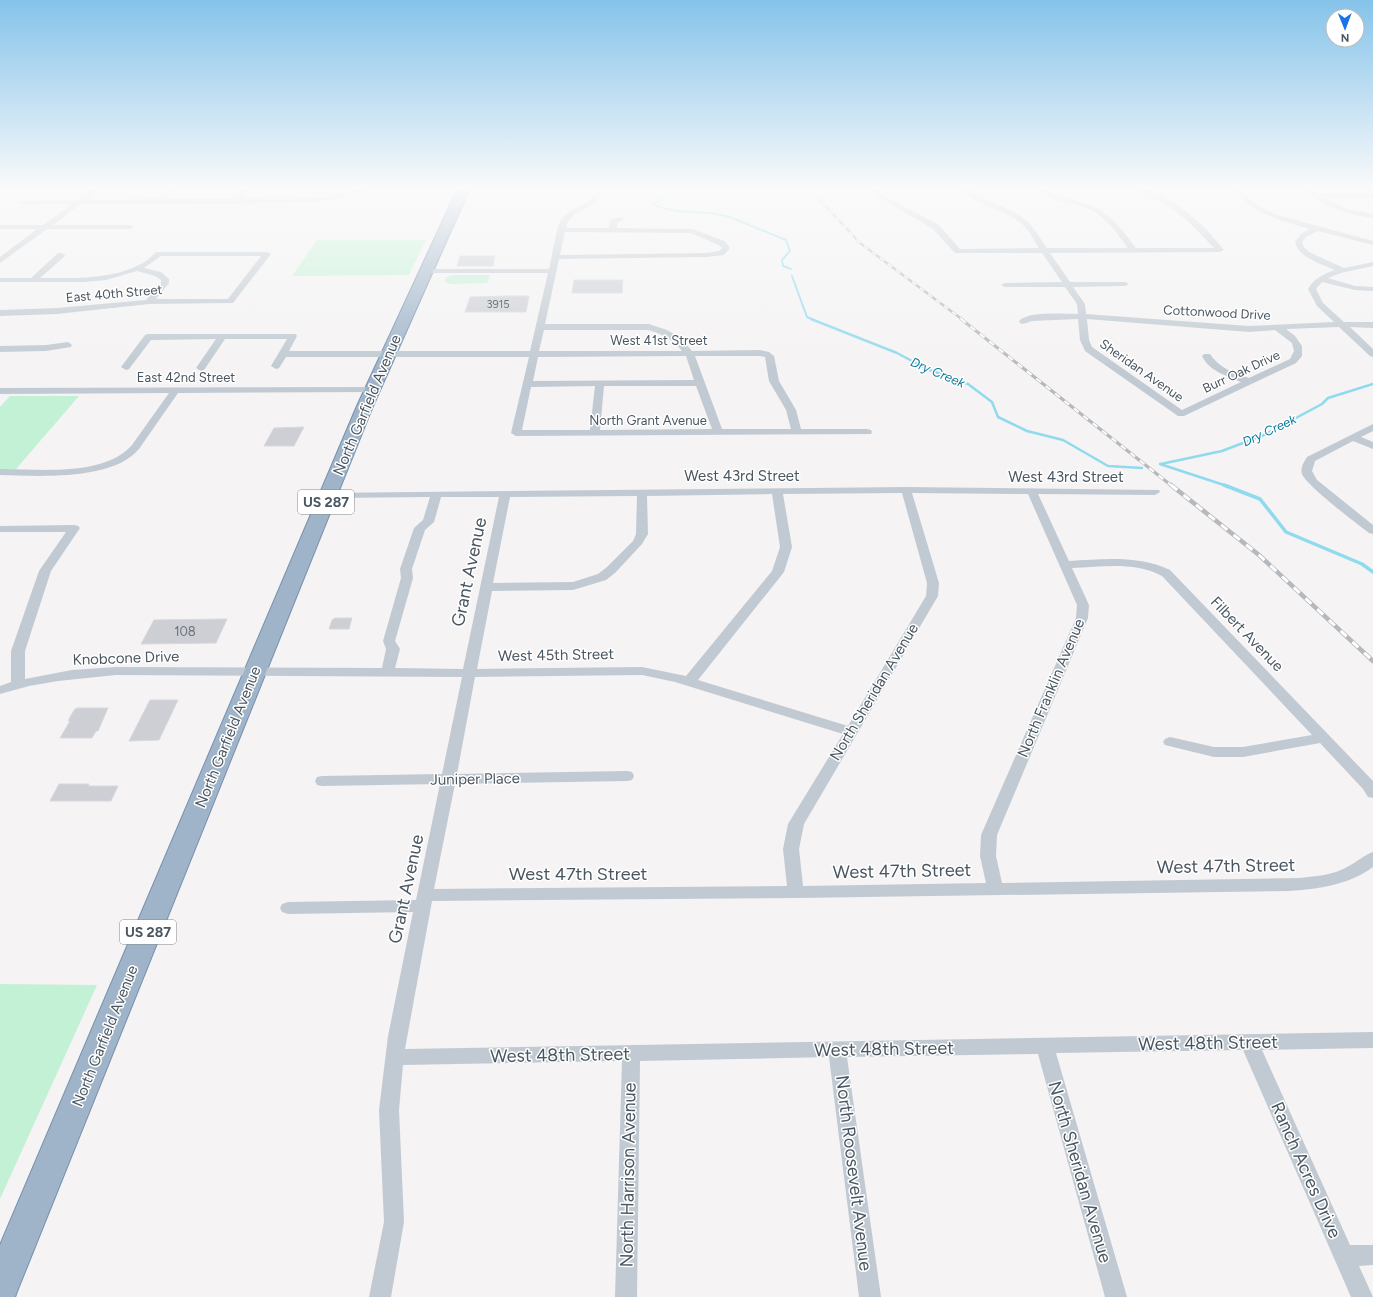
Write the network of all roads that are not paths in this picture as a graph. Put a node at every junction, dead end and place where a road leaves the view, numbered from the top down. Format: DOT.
graph roads {
  1 [pos="15,249"];
  2 [pos="436,249"];
  3 [pos="558,249"];
  4 [pos="725,249"];
  5 [pos="954,249"];
  6 [pos="1044,249"];
  7 [pos="1132,249"];
  8 [pos="1219,249"];
  9 [pos="1302,249"];
  10 [pos="1134,251"];
  11 [pos="1046,252"];
  12 [pos="61,255"];
  13 [pos="556,257"];
  14 [pos="0,261"];
  15 [pos="1373,264"];
  16 [pos="138,269"];
  17 [pos="1342,270"];
  18 [pos="426,271"];
  19 [pos="553,271"];
  20 [pos="1321,279"];
  21 [pos="0,280"];
  22 [pos="34,280"];
  23 [pos="1125,284"];
  24 [pos="1005,285"];
  25 [pos="1069,285"];
  26 [pos="1371,289"];
  27 [pos="149,302"];
  28 [pos="0,313"];
  29 [pos="1084,316"];
  30 [pos="1023,321"];
  31 [pos="1342,325"];
  32 [pos="1373,325"];
  33 [pos="540,327"];
  34 [pos="1278,328"];
  35 [pos="222,337"];
  36 [pos="68,345"];
  37 [pos="0,349"];
  38 [pos="689,353"];
  39 [pos="284,354"];
  40 [pos="388,354"];
  41 [pos="534,354"];
  42 [pos="1373,354"];
  43 [pos="1207,356"];
  44 [pos="276,366"];
  45 [pos="126,367"];
  46 [pos="201,368"];
  47 [pos="1250,382"];
  48 [pos="600,383"];
  49 [pos="700,383"];
  50 [pos="527,384"];
  51 [pos="176,390"];
  52 [pos="372,390"];
  53 [pos="0,391"];
  54 [pos="1181,414"];
  55 [pos="1373,427"];
  56 [pos="718,432"];
  57 [pos="797,432"];
  58 [pos="867,432"];
  59 [pos="595,433"];
  60 [pos="1353,438"];
  61 [pos="1373,446"];
  62 [pos="0,472"];
  63 [pos="906,490"];
  64 [pos="777,491"];
  65 [pos="642,492"];
  66 [pos="1032,492"];
  67 [pos="1155,492"];
  68 [pos="505,493"];
  69 [pos="437,494"];
  70 [pos="329,495"];
  71 [pos="1368,521"];
  72 [pos="0,529"];
  73 [pos="1373,531"];
  74 [pos="1066,565"];
  75 [pos="486,587"];
  76 [pos="254,672"];
  77 [pos="387,673"];
  78 [pos="468,673"];
  79 [pos="689,682"];
  80 [pos="18,684"];
  81 [pos="0,690"];
  82 [pos="850,731"];
  83 [pos="1324,738"];
  84 [pos="1170,742"];
  85 [pos="627,776"];
  86 [pos="449,779"];
  87 [pos="322,781"];
  88 [pos="1373,793"];
  89 [pos="1373,858"];
  90 [pos="996,889"];
  91 [pos="796,892"];
  92 [pos="424,900"];
  93 [pos="288,908"];
  94 [pos="1373,1040"];
  95 [pos="1249,1042"];
  96 [pos="1045,1047"];
  97 [pos="837,1050"];
  98 [pos="631,1053"];
  99 [pos="395,1057"];
  100 [pos="1373,1255"];
  101 [pos="1344,1256"];
  102 [pos="0,1289"];
  103 [pos="380,1297"];
  104 [pos="626,1297"];
  105 [pos="870,1297"];
  106 [pos="1116,1297"];
  107 [pos="1362,1297"];
  1 -- 14 [label="street"];
  2 -- 18 [label="highway, North Garfield Avenue / US 287"];
  3 -- 13 [label="street"];
  4 -- 13 [label="street"];
  5 -- 11 [label="street"];
  6 -- 11 [label="street, Sheridan Avenue"];
  7 -- 10 [label="street"];
  8 -- 10 [label="street"];
  9 -- 17 [label="street"];
  10 -- 11 [label="street"];
  11 -- 25 [label="street, Sheridan Avenue"];
  12 -- 22 [label="street"];
  13 -- 19 [label="street"];
  15 -- 17 [label="street"];
  16 -- 22 [label="street"];
  16 -- 27 [label="street"];
  16 -- 27 [label="street, East 40th Street"];
  17 -- 20 [label="street"];
  18 -- 19 [label="street"];
  18 -- 40 [label="highway, North Garfield Avenue / US 287"];
  19 -- 33 [label="street, North Grant Avenue"];
  20 -- 26 [label="street"];
  20 -- 31 [label="street"];
  21 -- 22 [label="street"];
  23 -- 25 [label="street"];
  24 -- 25 [label="street"];
  25 -- 29 [label="street, Sheridan Avenue"];
  27 -- 28 [label="street, East 40th Street"];
  29 -- 30 [label="street, Cottonwood Drive"];
  29 -- 34 [label="street, Cottonwood Drive"];
  29 -- 54 [label="street, Sheridan Avenue"];
  31 -- 32 [label="street, Cottonwood Drive"];
  31 -- 34 [label="street, Cottonwood Drive"];
  31 -- 42 [label="street"];
  33 -- 38 [label="street, North Grant Avenue"];
  33 -- 41 [label="street, North Grant Avenue"];
  34 -- 47 [label="street, Burr Oak Drive"];
  35 -- 39 [label="street"];
  35 -- 45 [label="street"];
  35 -- 46 [label="street"];
  36 -- 37 [label="street"];
  38 -- 41 [label="street, West 41st Street"];
  38 -- 49 [label="street, North Grant Avenue"];
  38 -- 57 [label="street, West 41st Street"];
  39 -- 40 [label="street, West 41st Street"];
  39 -- 44 [label="street"];
  40 -- 41 [label="street, West 41st Street"];
  40 -- 52 [label="highway, North Garfield Avenue / US 287"];
  41 -- 50 [label="street, North Grant Avenue"];
  43 -- 47 [label="street"];
  47 -- 54 [label="street, Burr Oak Drive"];
  48 -- 49 [label="street"];
  48 -- 50 [label="street"];
  48 -- 59 [label="street"];
  49 -- 56 [label="street, North Grant Avenue"];
  50 -- 59 [label="street, North Grant Avenue"];
  51 -- 52 [label="street, East 42nd Street"];
  51 -- 53 [label="street, East 42nd Street"];
  51 -- 62 [label="street"];
  52 -- 70 [label="highway, North Garfield Avenue / US 287"];
  55 -- 60 [label="street"];
  56 -- 57 [label="street"];
  56 -- 59 [label="street, North Grant Avenue"];
  57 -- 58 [label="street"];
  60 -- 61 [label="street"];
  60 -- 71 [label="street"];
  63 -- 64 [label="street, West 43rd Street"];
  63 -- 66 [label="street, West 43rd Street"];
  63 -- 82 [label="street, North Sheridan Avenue"];
  64 -- 65 [label="street, West 43rd Street"];
  64 -- 79 [label="street"];
  65 -- 68 [label="street, West 43rd Street"];
  65 -- 75 [label="street"];
  66 -- 67 [label="street, West 43rd Street"];
  66 -- 74 [label="street, North Franklin Avenue"];
  68 -- 69 [label="street, West 43rd Street"];
  68 -- 75 [label="street, Grant Avenue"];
  69 -- 70 [label="street, West 43rd Street"];
  69 -- 77 [label="street"];
  70 -- 76 [label="highway, North Garfield Avenue / US 287"];
  71 -- 73 [label="street"];
  72 -- 80 [label="street"];
  74 -- 83 [label="street, Filbert Avenue"];
  74 -- 90 [label="street, North Franklin Avenue"];
  75 -- 78 [label="street, Grant Avenue"];
  76 -- 77 [label="street, West 45th Street"];
  76 -- 80 [label="street, Knobcone Drive"];
  76 -- 102 [label="highway, North Garfield Avenue / US 287"];
  77 -- 78 [label="street, West 45th Street"];
  78 -- 79 [label="street, West 45th Street"];
  78 -- 86 [label="street, Grant Avenue"];
  79 -- 82 [label="street, West 45th Street"];
  80 -- 81 [label="street, Knobcone Drive"];
  82 -- 91 [label="street, North Sheridan Avenue"];
  83 -- 84 [label="street"];
  83 -- 88 [label="street, Filbert Avenue"];
  85 -- 86 [label="street, Juniper Place"];
  86 -- 87 [label="street, Juniper Place"];
  86 -- 92 [label="street, Grant Avenue"];
  89 -- 90 [label="street, West 47th Street"];
  90 -- 91 [label="street, West 47th Street"];
  91 -- 92 [label="street, West 47th Street"];
  92 -- 93 [label="street, West 47th Street"];
  92 -- 99 [label="street, Grant Avenue"];
  94 -- 95 [label="street, West 48th Street"];
  95 -- 96 [label="street, West 48th Street"];
  95 -- 101 [label="street, Ranch Acres Drive"];
  96 -- 97 [label="street, West 48th Street"];
  96 -- 106 [label="street, North Sheridan Avenue"];
  97 -- 98 [label="street, West 48th Street"];
  97 -- 105 [label="street, North Roosevelt Avenue"];
  98 -- 99 [label="street, West 48th Street"];
  98 -- 104 [label="street, North Harrison Avenue"];
  99 -- 103 [label="street, Grant Avenue"];
  100 -- 101 [label="street"];
  101 -- 107 [label="street, Ranch Acres Drive"];
}
